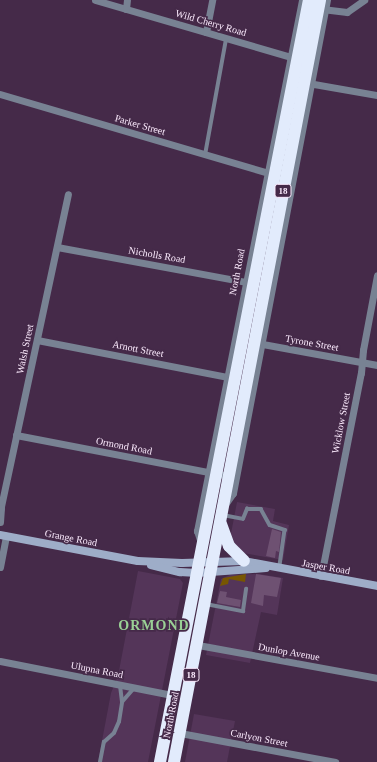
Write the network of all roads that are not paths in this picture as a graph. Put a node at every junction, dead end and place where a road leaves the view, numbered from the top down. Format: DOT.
graph roads {
  1 [pos="95,0"];
  2 [pos="127,0"];
  3 [pos="212,0"];
  4 [pos="327,0"];
  5 [pos="364,0"];
  6 [pos="314,4"];
  7 [pos="126,9"];
  8 [pos="206,32"];
  9 [pos="226,39"];
  10 [pos="294,58"];
  11 [pos="308,83"];
  12 [pos="0,94"];
  13 [pos="377,94"];
  14 [pos="205,155"];
  15 [pos="276,175"];
  16 [pos="68,194"];
  17 [pos="57,247"];
  18 [pos="377,275"];
  19 [pos="250,282"];
  20 [pos="37,340"];
  21 [pos="253,342"];
  22 [pos="362,362"];
  23 [pos="377,365"];
  24 [pos="232,378"];
  25 [pos="16,435"];
  26 [pos="218,474"];
  27 [pos="0,510"];
  28 [pos="221,515"];
  29 [pos="0,522"];
  30 [pos="3,535"];
  31 [pos="244,561"];
  32 [pos="213,566"];
  33 [pos="0,567"];
  34 [pos="271,567"];
  35 [pos="198,568"];
  36 [pos="280,568"];
  37 [pos="321,576"];
  38 [pos="377,586"];
  39 [pos="246,589"];
  40 [pos="205,607"];
  41 [pos="190,609"];
  42 [pos="198,646"];
  43 [pos="1,662"];
  44 [pos="377,678"];
  45 [pos="120,685"];
  46 [pos="134,688"];
  47 [pos="173,695"];
  48 [pos="186,698"];
  49 [pos="122,702"];
  50 [pos="180,733"];
  51 [pos="100,762"];
  52 [pos="160,762"];
  53 [pos="174,762"];
  54 [pos="335,762"];
  1 -- 7 [label="street, Wild Cherry Road"];
  2 -- 7 [label="street"];
  3 -- 8 [label="street"];
  4 -- 6 [label="street, North Road"];
  5 -- 6 [label="street"];
  6 -- 10 [label="highway, North Road / 18"];
  6 -- 11 [label="highway, North Road / 18"];
  7 -- 8 [label="street, Wild Cherry Road"];
  8 -- 9 [label="street, Wild Cherry Road"];
  9 -- 10 [label="street, Wild Cherry Road"];
  9 -- 14 [label="lane"];
  10 -- 15 [label="highway, North Road / 18"];
  11 -- 13 [label="street"];
  11 -- 15 [label="highway, North Road / 18"];
  11 -- 21 [label="street, North Road"];
  12 -- 14 [label="street, Parker Street"];
  14 -- 15 [label="street, Parker Street"];
  15 -- 19 [label="highway, North Road / 18"];
  15 -- 21 [label="highway, North Road / 18"];
  16 -- 17 [label="street, Walsh Street"];
  17 -- 19 [label="street, Nicholls Road"];
  17 -- 20 [label="street, Walsh Street"];
  18 -- 22 [label="street, Wicklow Street"];
  19 -- 21 [label="highway, North Road / 18"];
  19 -- 24 [label="street, North Road"];
  20 -- 24 [label="street, Arnott Street"];
  20 -- 25 [label="street, Walsh Street"];
  21 -- 22 [label="street, Tyrone Street"];
  21 -- 24 [label="highway, North Road / 18"];
  21 -- 26 [label="highway, North Road / 18"];
  21 -- 28 [label="street, North Road"];
  22 -- 23 [label="street, Tyrone Street"];
  22 -- 37 [label="street, Wicklow Street"];
  24 -- 26 [label="highway, North Road / 18"];
  25 -- 26 [label="street, Ormond Road"];
  25 -- 27 [label="street, Walsh Street"];
  26 -- 28 [label="highway, North Road / 18"];
  26 -- 35 [label="highway, North Road / 18"];
  27 -- 29 [label="street, Walsh Street"];
  28 -- 31 [label="highway"];
  28 -- 32 [label="highway, North Road / 18"];
  28 -- 36 [label="lane"];
  30 -- 33 [label="street"];
  30 -- 35 [label="main road, Grange Road"];
  31 -- 32 [label="main road, Jasper Road"];
  31 -- 34 [label="main road, Jasper Road"];
  32 -- 34 [label="main road, Jasper Road"];
  32 -- 35 [label="main road, Grange Road"];
  32 -- 40 [label="highway, North Road / 18"];
  34 -- 36 [label="main road, Jasper Road"];
  35 -- 41 [label="highway, North Road / 18"];
  36 -- 37 [label="main road, Jasper Road"];
  37 -- 38 [label="main road, Jasper Road"];
  39 -- 40 [label="lane"];
  40 -- 41 [label="highway"];
  40 -- 42 [label="highway, North Road / 18"];
  41 -- 47 [label="highway, North Road / 18"];
  42 -- 44 [label="street, Dunlop Avenue"];
  42 -- 48 [label="highway, North Road / 18"];
  43 -- 45 [label="street, Ulupna Road"];
  45 -- 46 [label="street, Ulupna Road"];
  45 -- 49 [label="lane"];
  46 -- 47 [label="street, Ulupna Road"];
  46 -- 49 [label="lane"];
  47 -- 48 [label="street, Ulupna Road"];
  47 -- 52 [label="highway, North Road / 18"];
  48 -- 50 [label="highway, North Road / 18"];
  49 -- 51 [label="lane"];
  50 -- 53 [label="highway, North Road / 18"];
  50 -- 54 [label="street, Carlyon Street"];
}
